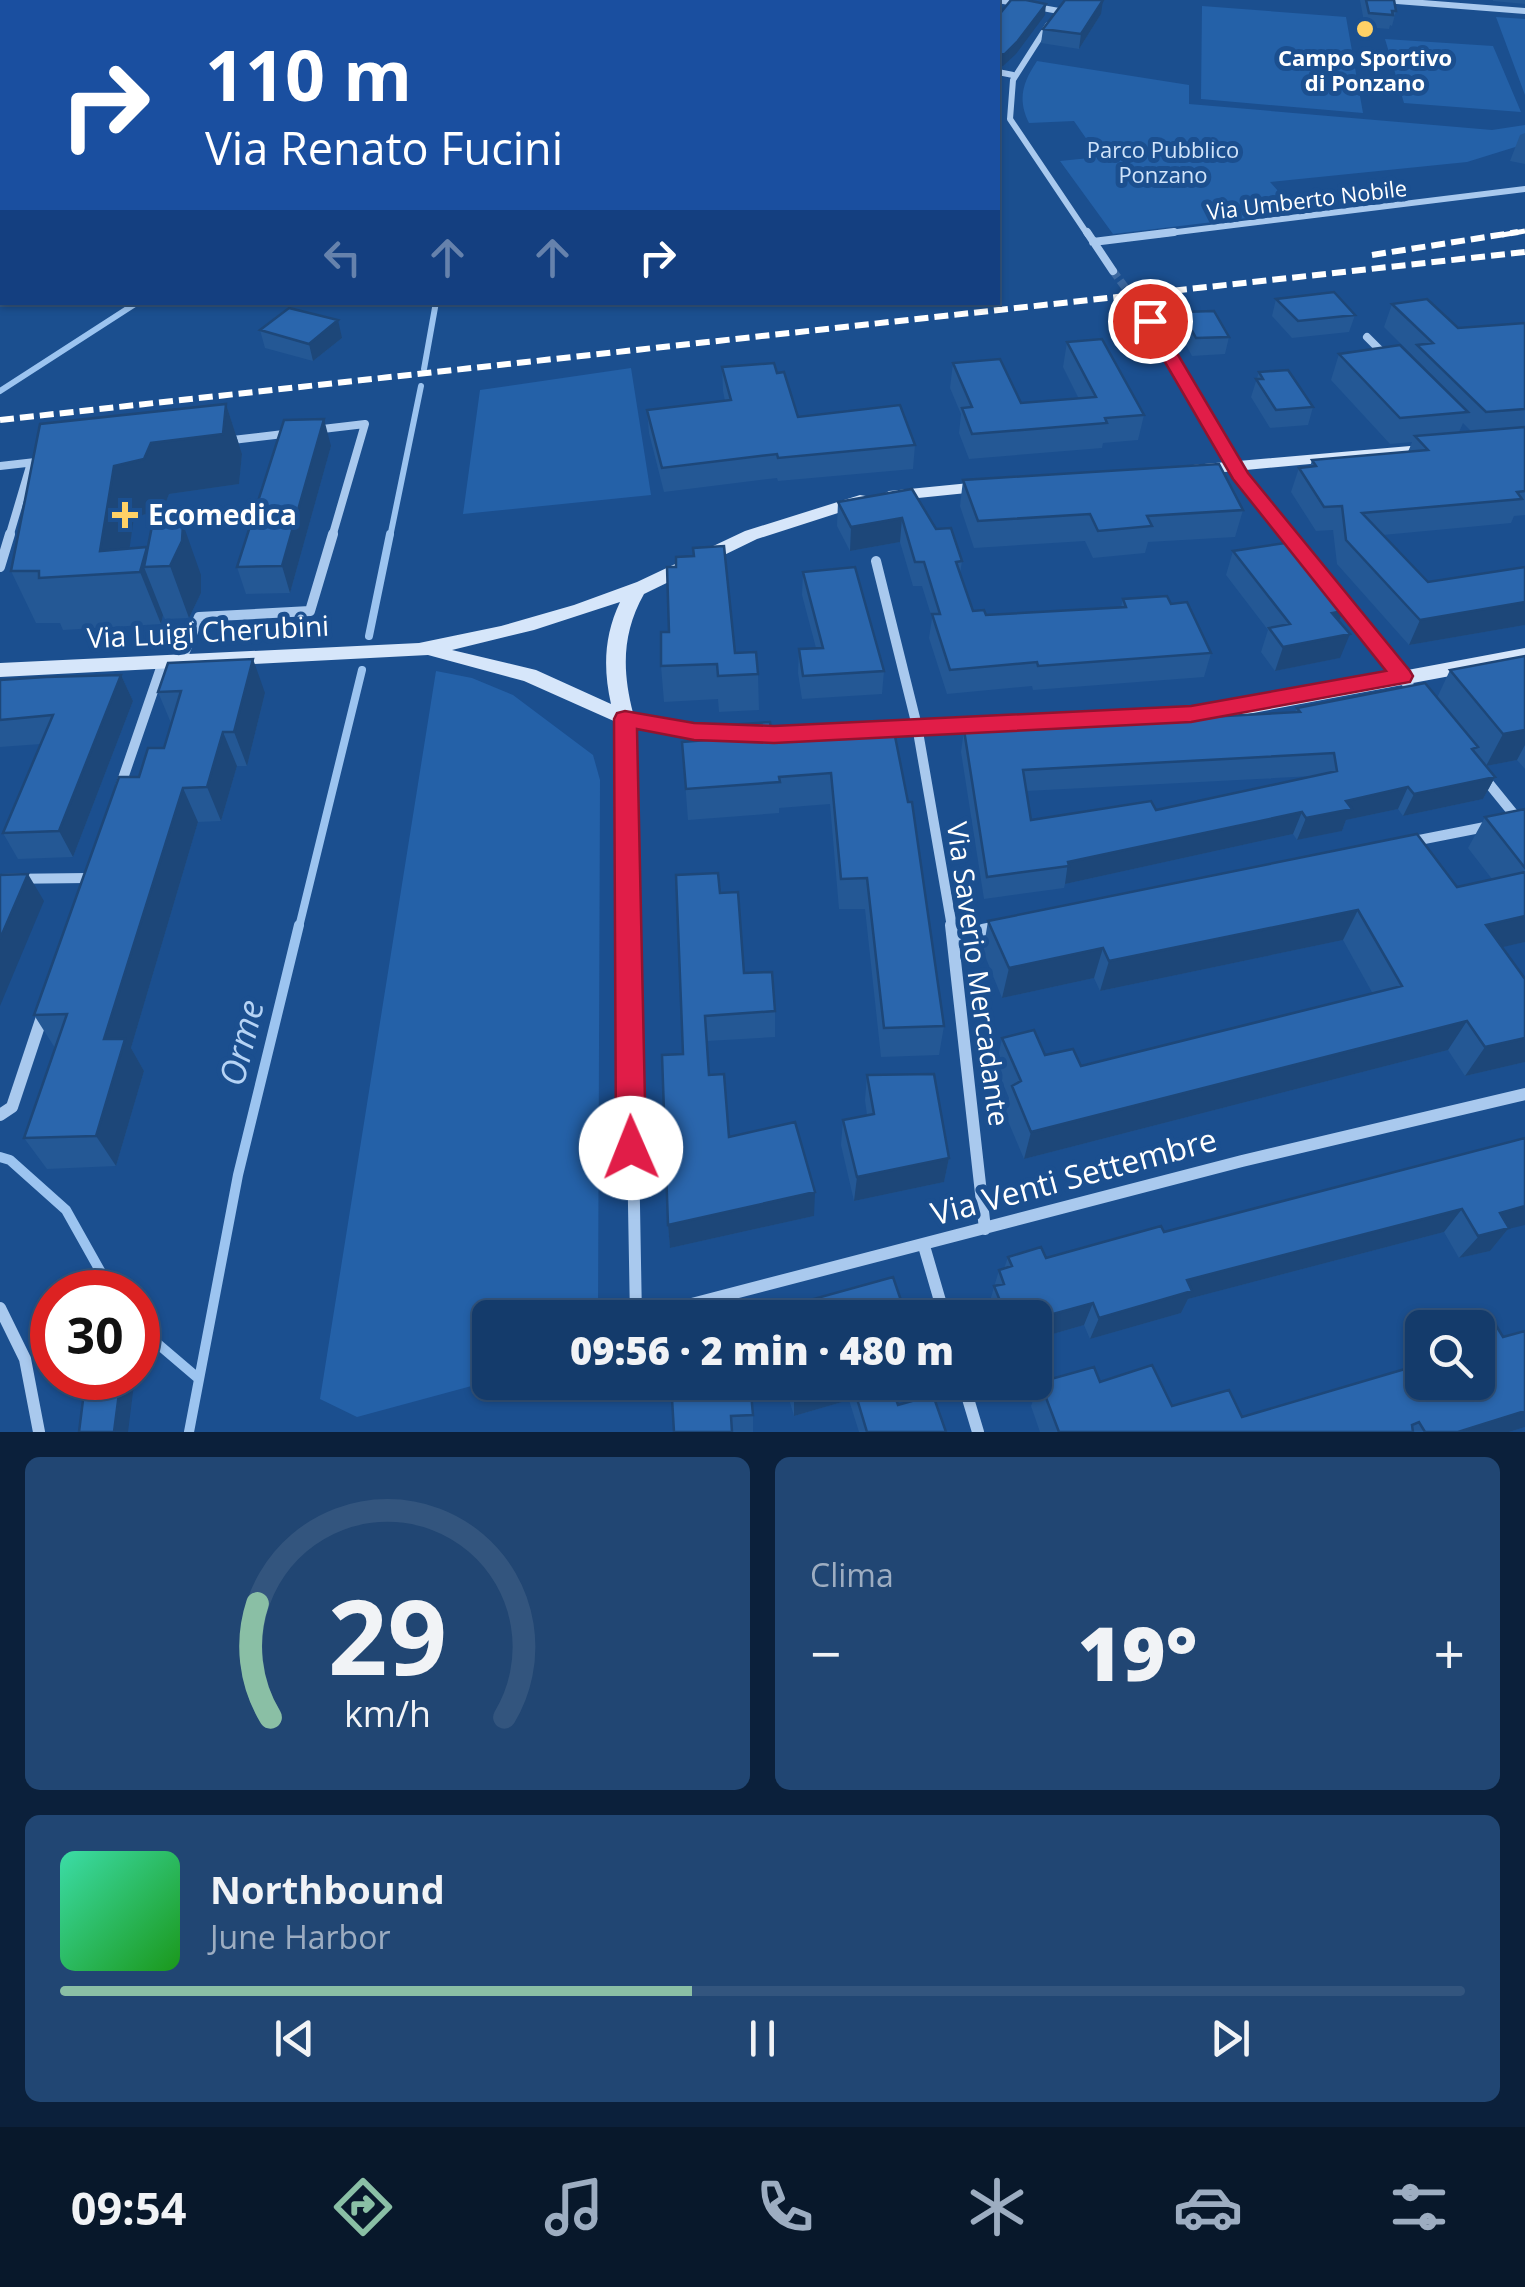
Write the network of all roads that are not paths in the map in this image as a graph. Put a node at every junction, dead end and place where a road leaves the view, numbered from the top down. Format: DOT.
graph roads {
  1 [pos="1000,0"];
  2 [pos="1066,0"];
  3 [pos="1384,0"];
  4 [pos="1059,10"];
  5 [pos="1525,11"];
  6 [pos="1000,72"];
  7 [pos="1013,74"];
  8 [pos="1525,189"];
  9 [pos="1093,242"];
  10 [pos="1113,270"];
  11 [pos="1150,321"];
  12 [pos="1367,337"];
  13 [pos="1394,364"];
  14 [pos="204,443"];
  15 [pos="1455,447"];
  16 [pos="50,460"];
  17 [pos="31,462"];
  18 [pos="0,466"];
  19 [pos="1234,466"];
  20 [pos="1166,472"];
  21 [pos="1005,485"];
  22 [pos="876,562"];
  23 [pos="0,567"];
  24 [pos="637,589"];
  25 [pos="419,650"];
  26 [pos="1525,654"];
  27 [pos="172,663"];
  28 [pos="0,670"];
  29 [pos="1402,676"];
  30 [pos="1428,708"];
  31 [pos="625,719"];
  32 [pos="917,726"];
  33 [pos="844,731"];
  34 [pos="774,735"];
  35 [pos="1473,764"];
  36 [pos="113,807"];
  37 [pos="1522,824"];
  38 [pos="1402,844"];
  39 [pos="94,860"];
  40 [pos="88,878"];
  41 [pos="0,879"];
  42 [pos="82,896"];
  43 [pos="1011,924"];
  44 [pos="952,936"];
  45 [pos="47,1001"];
  46 [pos="1525,1094"];
  47 [pos="0,1114"];
  48 [pos="985,1229"];
  49 [pos="924,1246"];
  50 [pos="637,1300"];
  51 [pos="709,1300"];
  52 [pos="939,1300"];
  53 [pos="0,1308"];
  54 [pos="968,1400"];
  55 [pos="39,1432"];
  56 [pos="978,1432"];
  1 -- 4 [label="street"];
  2 -- 4 [label="street"];
  3 -- 5 [label="street"];
  4 -- 7 [label="street"];
  6 -- 7 [label="street"];
  7 -- 9 [label="street"];
  8 -- 9 [label="street, Via Umberto Nobile"];
  9 -- 10 [label="street"];
  11 -- 19 [label="street"];
  12 -- 13 [label="street"];
  14 -- 27 [label="street"];
  15 -- 19 [label="main road"];
  16 -- 17 [label="street"];
  17 -- 18 [label="street"];
  17 -- 23 [label="street"];
  19 -- 20 [label="main road"];
  19 -- 29 [label="street"];
  21 -- 24 [label="main road"];
  22 -- 32 [label="street, Via Saverio Mercadante"];
  24 -- 25 [label="main road"];
  24 -- 31 [label="main road"];
  25 -- 27 [label="main road, Via Luigi Cherubini"];
  25 -- 31 [label="main road"];
  26 -- 29 [label="main road"];
  27 -- 28 [label="main road, Via Luigi Cherubini"];
  27 -- 36 [label="street"];
  29 -- 30 [label="street"];
  29 -- 32 [label="main road"];
  31 -- 34 [label="main road"];
  31 -- 50 [label="street"];
  32 -- 33 [label="main road"];
  32 -- 44 [label="street, Via Saverio Mercadante"];
  35 -- 37 [label="street"];
  37 -- 38 [label="street"];
  39 -- 40 [label="street"];
  40 -- 41 [label="street"];
  40 -- 42 [label="street"];
  43 -- 44 [label="street"];
  44 -- 48 [label="street, Via Saverio Mercadante"];
  45 -- 47 [label="street"];
  46 -- 48 [label="street, Via Venti Settembre"];
  48 -- 49 [label="street, Via Venti Settembre"];
  49 -- 51 [label="street, Via Venti Settembre"];
  49 -- 52 [label="street"];
  53 -- 55 [label="street"];
  54 -- 56 [label="street"];
}
